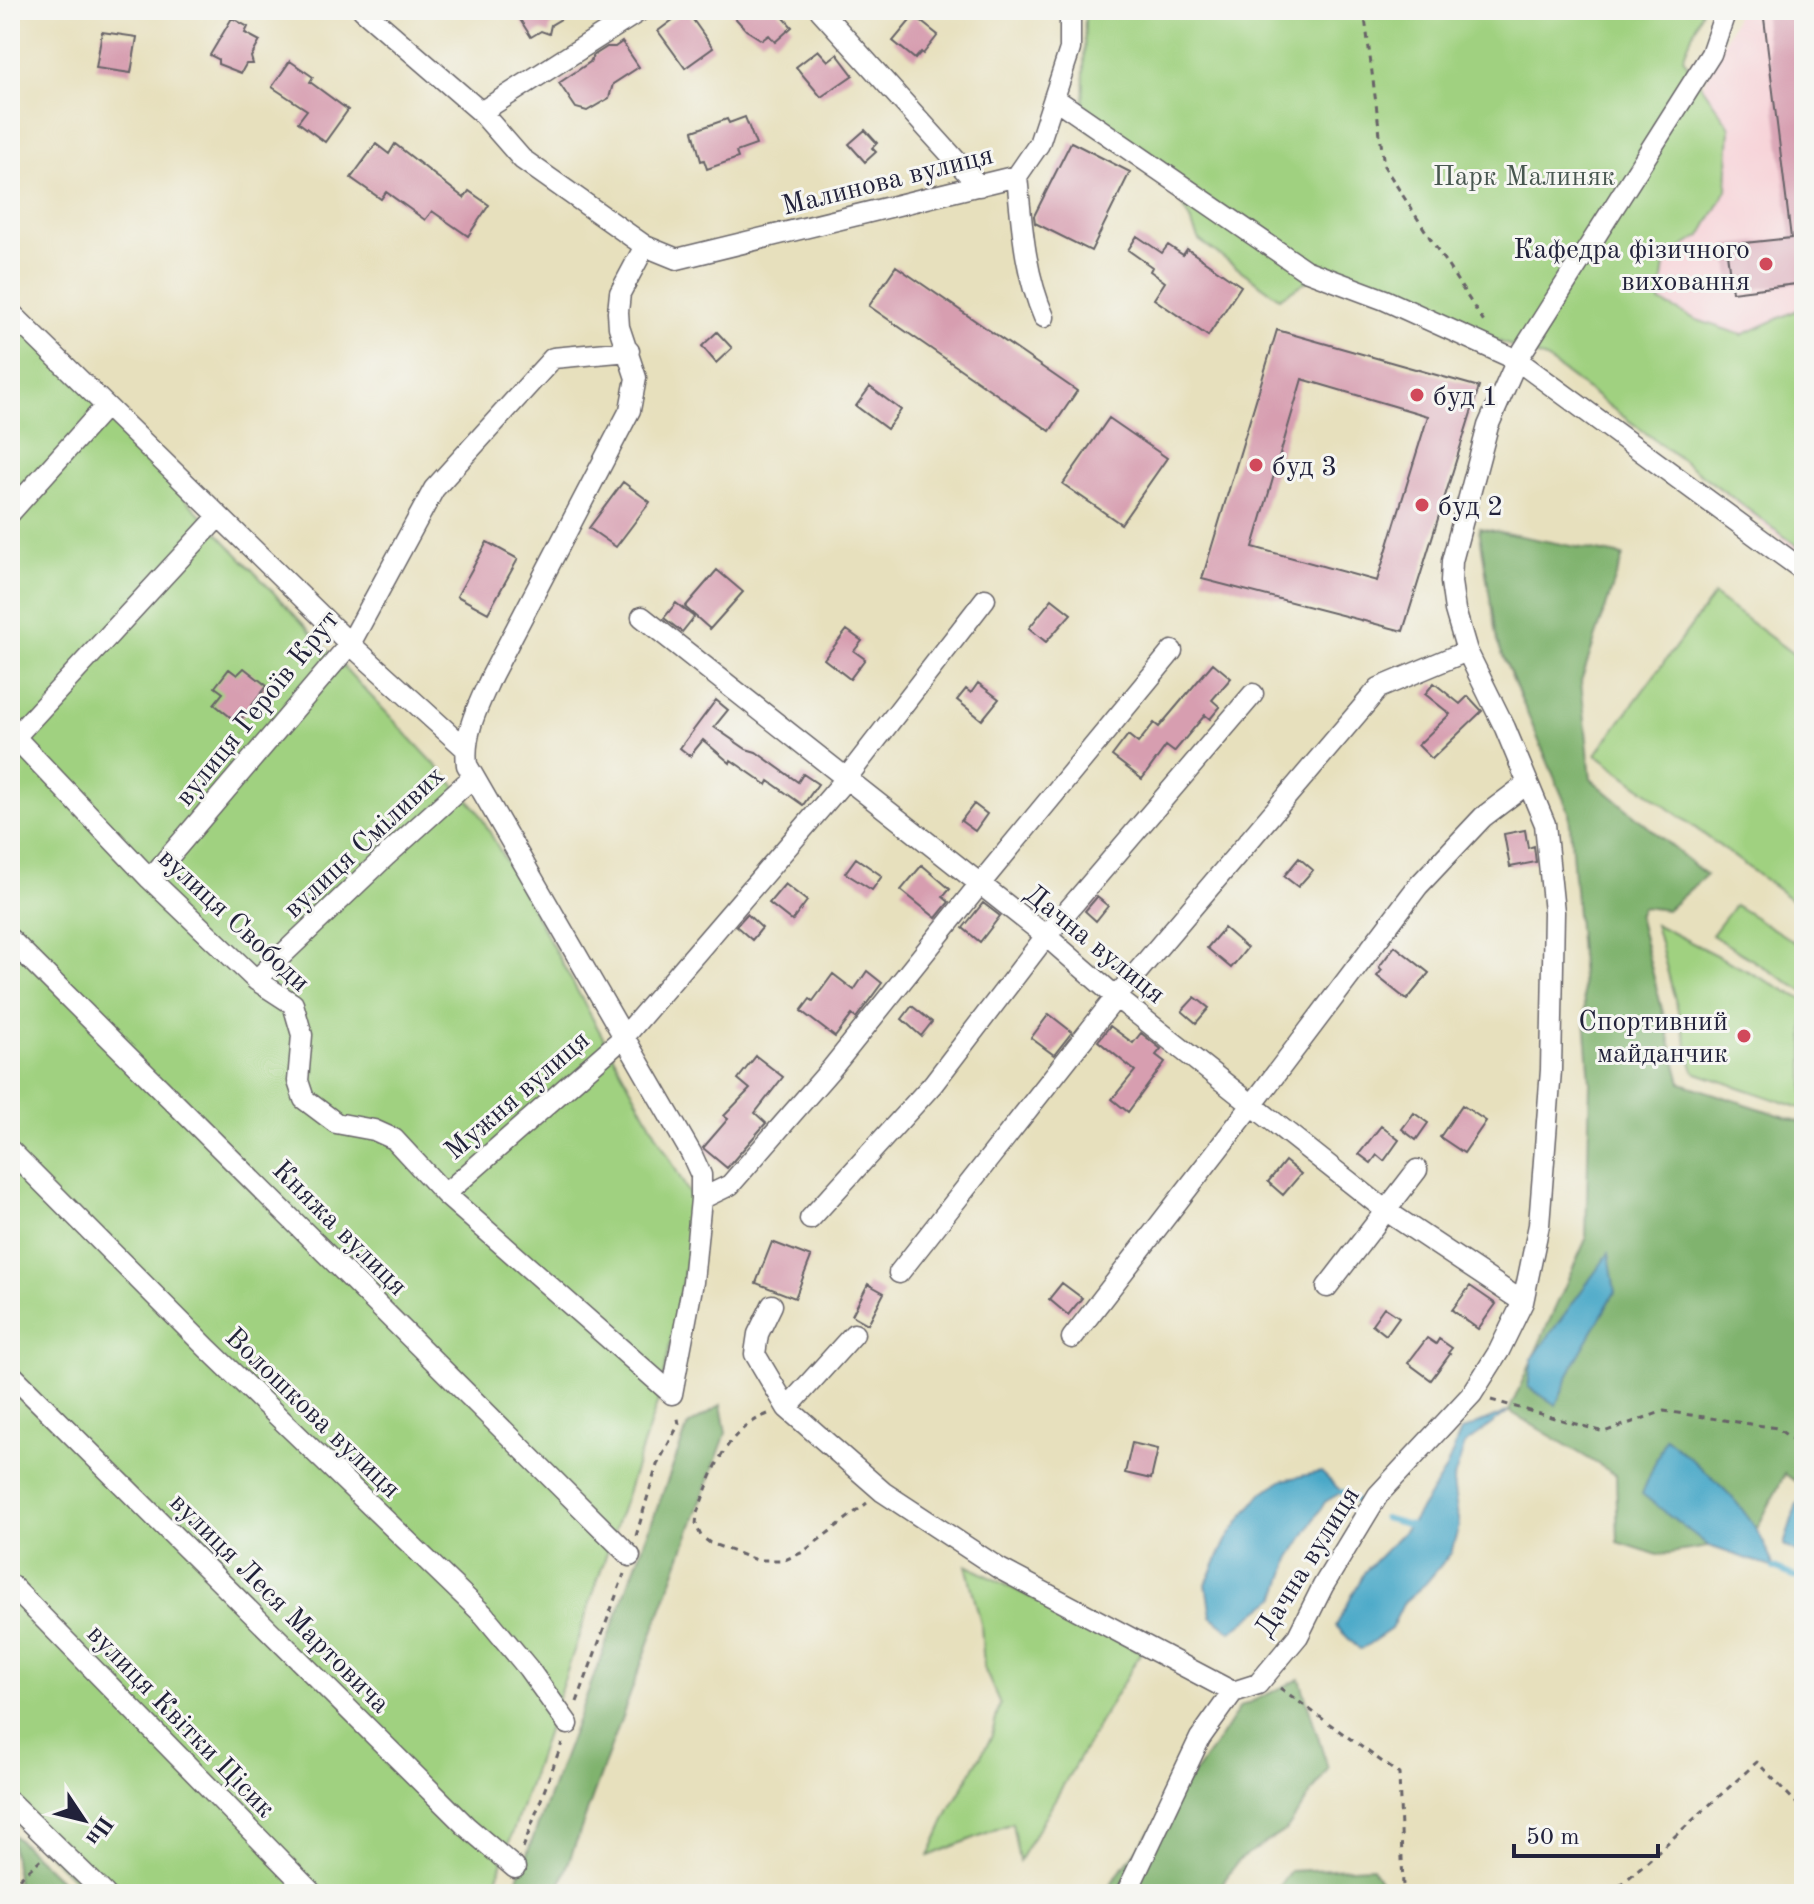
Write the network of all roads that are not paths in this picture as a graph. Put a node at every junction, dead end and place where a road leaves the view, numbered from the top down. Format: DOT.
graph roads {
  1 [pos="363,10"];
  2 [pos="641,10"];
  3 [pos="820,10"];
  4 [pos="1070,10"];
  5 [pos="1726,10"];
  6 [pos="1054,98"];
  7 [pos="481,112"];
  8 [pos="1017,176"];
  9 [pos="979,186"];
  10 [pos="645,246"];
  11 [pos="10,312"];
  12 [pos="1044,317"];
  13 [pos="629,351"];
  14 [pos="1517,360"];
  15 [pos="106,406"];
  16 [pos="10,513"];
  17 [pos="219,516"];
  18 [pos="1804,571"];
  19 [pos="985,599"];
  20 [pos="642,617"];
  21 [pos="350,644"];
  22 [pos="1172,651"];
  23 [pos="1467,651"];
  24 [pos="1253,694"];
  25 [pos="12,735"];
  26 [pos="465,748"];
  27 [pos="473,777"];
  28 [pos="845,780"];
  29 [pos="1528,783"];
  30 [pos="150,879"];
  31 [pos="979,885"];
  32 [pos="1046,936"];
  33 [pos="10,939"];
  34 [pos="256,980"];
  35 [pos="1116,997"];
  36 [pos="624,1037"];
  37 [pos="1253,1104"];
  38 [pos="10,1150"];
  39 [pos="1417,1170"];
  40 [pos="445,1194"];
  41 [pos="701,1199"];
  42 [pos="1385,1210"];
  43 [pos="810,1219"];
  44 [pos="899,1273"];
  45 [pos="1327,1287"];
  46 [pos="1523,1302"];
  47 [pos="772,1305"];
  48 [pos="854,1334"];
  49 [pos="1072,1338"];
  50 [pos="10,1373"];
  51 [pos="787,1408"];
  52 [pos="630,1556"];
  53 [pos="10,1584"];
  54 [pos="1233,1692"];
  55 [pos="568,1724"];
  56 [pos="10,1802"];
  57 [pos="515,1868"];
  58 [pos="105,1894"];
  59 [pos="313,1894"];
  60 [pos="1126,1894"];
  1 -- 7 [label="street, Малинова вулиця"];
  2 -- 7 [label="street"];
  3 -- 9 [label="street"];
  4 -- 6 [label="street, Малинова вулиця"];
  5 -- 14 [label="street, Дачна вулиця"];
  6 -- 8 [label="street, Малинова вулиця"];
  6 -- 14 [label="street"];
  7 -- 10 [label="street, Малинова вулиця"];
  8 -- 9 [label="street, Малинова вулиця"];
  8 -- 12 [label="street"];
  9 -- 10 [label="street, Малинова вулиця"];
  10 -- 13 [label="street"];
  11 -- 15 [label="street"];
  13 -- 21 [label="street, вулиця Героїв Крут"];
  13 -- 26 [label="street"];
  14 -- 18 [label="street"];
  14 -- 23 [label="street, Дачна вулиця"];
  15 -- 16 [label="street"];
  15 -- 17 [label="street"];
  17 -- 21 [label="street"];
  17 -- 25 [label="street"];
  19 -- 28 [label="street, Мужня вулиця"];
  20 -- 28 [label="street, Дачна вулиця"];
  21 -- 26 [label="street"];
  21 -- 30 [label="street, вулиця Героїв Крут"];
  22 -- 31 [label="street"];
  23 -- 29 [label="street, Дачна вулиця"];
  23 -- 35 [label="street"];
  24 -- 32 [label="street"];
  25 -- 30 [label="street, вулиця Свободи"];
  26 -- 27 [label="street"];
  27 -- 34 [label="street, вулиця Сміливих"];
  27 -- 36 [label="street"];
  28 -- 31 [label="street, Дачна вулиця"];
  28 -- 36 [label="street, Мужня вулиця"];
  29 -- 37 [label="street"];
  29 -- 46 [label="street, Дачна вулиця"];
  30 -- 34 [label="street, вулиця Свободи"];
  31 -- 32 [label="street, Дачна вулиця"];
  31 -- 41 [label="street"];
  32 -- 35 [label="street, Дачна вулиця"];
  32 -- 43 [label="street"];
  33 -- 52 [label="street, Княжа вулиця"];
  34 -- 40 [label="street, вулиця Свободи"];
  35 -- 37 [label="street, Дачна вулиця"];
  35 -- 44 [label="street"];
  36 -- 40 [label="street, Мужня вулиця"];
  36 -- 41 [label="street"];
  37 -- 42 [label="street, Дачна вулиця"];
  37 -- 49 [label="street"];
  38 -- 55 [label="street, Волошкова вулиця"];
  39 -- 42 [label="street"];
  40 -- 41 [label="street, вулиця Свободи"];
  42 -- 45 [label="street"];
  42 -- 46 [label="street, Дачна вулиця"];
  46 -- 54 [label="street, Дачна вулиця"];
  47 -- 51 [label="street"];
  48 -- 51 [label="street"];
  50 -- 57 [label="street, вулиця Леся Мартовича"];
  51 -- 54 [label="street"];
  53 -- 59 [label="street, вулиця Квітки Цісик"];
  54 -- 60 [label="street, Дачна вулиця"];
  56 -- 58 [label="street"];
}
